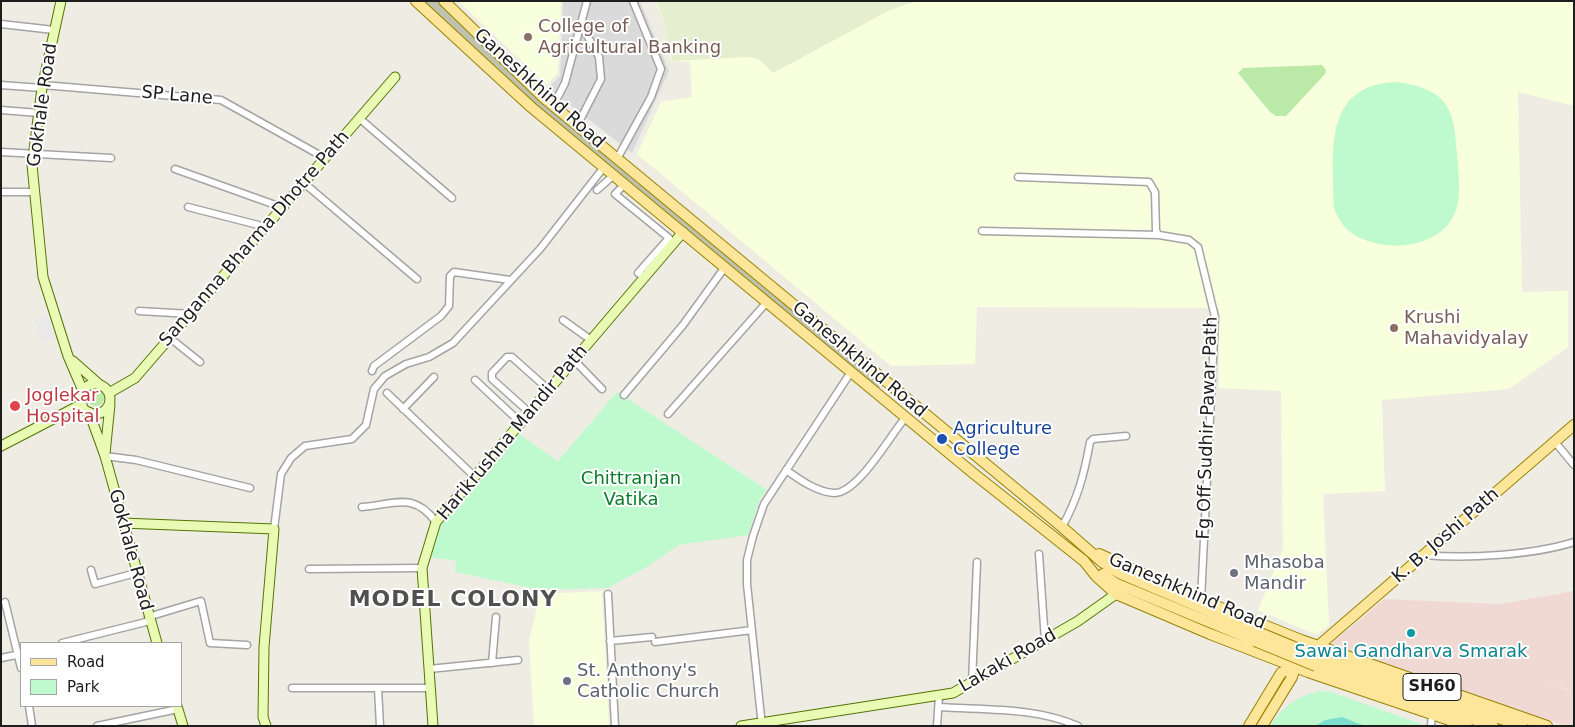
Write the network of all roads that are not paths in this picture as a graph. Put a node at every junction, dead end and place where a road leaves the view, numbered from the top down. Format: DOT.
graph roads {
  1 [pos="61,1"];
  2 [pos="416,1"];
  3 [pos="444,1"];
  4 [pos="587,1"];
  5 [pos="632,1"];
  6 [pos="1,24"];
  7 [pos="581,24"];
  8 [pos="54,30"];
  9 [pos="395,77"];
  10 [pos="1,85"];
  11 [pos="43,87"];
  12 [pos="544,98"];
  13 [pos="553,106"];
  14 [pos="1,110"];
  15 [pos="535,110"];
  16 [pos="39,113"];
  17 [pos="360,118"];
  18 [pos="577,126"];
  19 [pos="1,152"];
  20 [pos="33,154"];
  21 [pos="110,158"];
  22 [pos="325,158"];
  23 [pos="617,159"];
  24 [pos="604,166"];
  25 [pos="175,169"];
  26 [pos="614,175"];
  27 [pos="1018,177"];
  28 [pos="304,183"];
  29 [pos="624,184"];
  30 [pos="596,190"];
  31 [pos="1,192"];
  32 [pos="34,192"];
  33 [pos="452,198"];
  34 [pos="281,207"];
  35 [pos="188,208"];
  36 [pos="266,227"];
  37 [pos="982,231"];
  38 [pos="683,232"];
  39 [pos="1159,235"];
  40 [pos="725,267"];
  41 [pos="644,277"];
  42 [pos="416,279"];
  43 [pos="510,280"];
  44 [pos="767,302"];
  45 [pos="139,311"];
  46 [pos="190,314"];
  47 [pos="563,320"];
  48 [pos="170,338"];
  49 [pos="591,340"];
  50 [pos="68,356"];
  51 [pos="574,360"];
  52 [pos="200,362"];
  53 [pos="372,371"];
  54 [pos="851,372"];
  55 [pos="434,377"];
  56 [pos="475,380"];
  57 [pos="99,384"];
  58 [pos="602,389"];
  59 [pos="549,390"];
  60 [pos="83,391"];
  61 [pos="109,393"];
  62 [pos="387,393"];
  63 [pos="624,395"];
  64 [pos="110,403"];
  65 [pos="82,404"];
  66 [pos="404,410"];
  67 [pos="89,412"];
  68 [pos="530,413"];
  69 [pos="668,414"];
  70 [pos="906,417"];
  71 [pos="521,423"];
  72 [pos="1574,425"];
  73 [pos="1126,436"];
  74 [pos="1555,442"];
  75 [pos="1,446"];
  76 [pos="105,456"];
  77 [pos="1574,465"];
  78 [pos="786,470"];
  79 [pos="475,477"];
  80 [pos="250,488"];
  81 [pos="362,506"];
  82 [pos="122,522"];
  83 [pos="436,522"];
  84 [pos="1062,527"];
  85 [pos="274,529"];
  86 [pos="1574,542"];
  87 [pos="1089,551"];
  88 [pos="1039,554"];
  89 [pos="1425,555"];
  90 [pos="1084,561"];
  91 [pos="976,562"];
  92 [pos="422,568"];
  93 [pos="309,569"];
  94 [pos="91,570"];
  95 [pos="136,573"];
  96 [pos="608,594"];
  97 [pos="1116,594"];
  98 [pos="1201,600"];
  99 [pos="5,602"];
  100 [pos="496,616"];
  101 [pos="149,619"];
  102 [pos="752,630"];
  103 [pos="1258,637"];
  104 [pos="610,641"];
  105 [pos="1044,641"];
  106 [pos="66,642"];
  107 [pos="157,642"];
  108 [pos="247,644"];
  109 [pos="1319,646"];
  110 [pos="20,654"];
  111 [pos="1,658"];
  112 [pos="518,660"];
  113 [pos="492,662"];
  114 [pos="1319,662"];
  115 [pos="1295,667"];
  116 [pos="429,669"];
  117 [pos="972,683"];
  118 [pos="292,688"];
  119 [pos="378,688"];
  120 [pos="430,688"];
  121 [pos="939,696"];
  122 [pos="29,707"];
  123 [pos="939,707"];
  124 [pos="177,708"];
  125 [pos="1432,714"];
  126 [pos="762,724"];
  127 [pos="32,726"];
  128 [pos="97,726"];
  129 [pos="183,726"];
  130 [pos="266,726"];
  131 [pos="380,726"];
  132 [pos="433,726"];
  133 [pos="615,726"];
  134 [pos="741,726"];
  135 [pos="937,726"];
  136 [pos="1078,726"];
  137 [pos="1249,726"];
  138 [pos="1262,726"];
  139 [pos="1431,726"];
  140 [pos="1467,726"];
  141 [pos="1493,726"];
  142 [pos="1522,726"];
  143 [pos="1546,726"];
  1 -- 8 [label="street, Gokhale Road"];
  2 -- 15 [label="main road, Ganeshkhind Road"];
  3 -- 12 [label="main road, Ganeshkhind Road"];
  4 -- 7 [label="street"];
  5 -- 23 [label="street"];
  6 -- 8 [label="street"];
  7 -- 13 [label="street"];
  7 -- 18 [label="street"];
  8 -- 11 [label="street, Gokhale Road"];
  9 -- 17 [label="street, Sanganna Bharma Dhotre Path"];
  10 -- 11 [label="street, SP Lane"];
  11 -- 16 [label="street, Gokhale Road"];
  11 -- 22 [label="street, SP Lane"];
  12 -- 13 [label="main road, Ganeshkhind Road"];
  12 -- 15 [label="main road"];
  13 -- 18 [label="main road, Ganeshkhind Road"];
  14 -- 16 [label="street"];
  15 -- 24 [label="main road, Ganeshkhind Road"];
  16 -- 20 [label="street, Gokhale Road"];
  17 -- 22 [label="street, Sanganna Bharma Dhotre Path"];
  17 -- 33 [label="street"];
  18 -- 23 [label="main road, Ganeshkhind Road"];
  19 -- 20 [label="street"];
  20 -- 21 [label="street"];
  20 -- 32 [label="street, Gokhale Road"];
  22 -- 28 [label="street, Sanganna Bharma Dhotre Path"];
  23 -- 84 [label="main road, Ganeshkhind Road"];
  24 -- 26 [label="main road, Ganeshkhind Road"];
  24 -- 43 [label="street"];
  25 -- 34 [label="street"];
  26 -- 29 [label="main road, Ganeshkhind Road"];
  26 -- 30 [label="street"];
  27 -- 39 [label="street"];
  28 -- 34 [label="street, Sanganna Bharma Dhotre Path"];
  28 -- 42 [label="street"];
  29 -- 38 [label="main road, Ganeshkhind Road"];
  29 -- 41 [label="street"];
  31 -- 32 [label="street"];
  32 -- 50 [label="street, Gokhale Road"];
  34 -- 36 [label="street, Sanganna Bharma Dhotre Path"];
  35 -- 36 [label="street"];
  36 -- 46 [label="street, Sanganna Bharma Dhotre Path"];
  37 -- 39 [label="street"];
  38 -- 40 [label="main road, Ganeshkhind Road"];
  38 -- 41 [label="street, Harikrushna Mandir Path"];
  39 -- 98 [label="street, Fg Off Sudhir Pawar Path"];
  40 -- 44 [label="main road, Ganeshkhind Road"];
  40 -- 63 [label="street"];
  41 -- 49 [label="street, Harikrushna Mandir Path"];
  43 -- 53 [label="street"];
  43 -- 85 [label="street"];
  44 -- 54 [label="main road, Ganeshkhind Road"];
  44 -- 69 [label="street"];
  45 -- 46 [label="street"];
  46 -- 48 [label="street, Sanganna Bharma Dhotre Path"];
  47 -- 49 [label="street"];
  48 -- 52 [label="street"];
  48 -- 61 [label="street, Sanganna Bharma Dhotre Path"];
  49 -- 51 [label="street, Harikrushna Mandir Path"];
  50 -- 57 [label="street"];
  50 -- 60 [label="street, Gokhale Road"];
  51 -- 58 [label="street"];
  51 -- 59 [label="street, Harikrushna Mandir Path"];
  54 -- 70 [label="main road, Ganeshkhind Road"];
  54 -- 78 [label="street"];
  55 -- 66 [label="street"];
  56 -- 71 [label="street"];
  57 -- 60 [label="street"];
  57 -- 61 [label="street"];
  59 -- 68 [label="street, Harikrushna Mandir Path"];
  59 -- 68 [label="street"];
  60 -- 65 [label="street"];
  61 -- 64 [label="street"];
  62 -- 66 [label="street"];
  64 -- 67 [label="street"];
  64 -- 76 [label="street"];
  65 -- 67 [label="street"];
  65 -- 75 [label="street"];
  66 -- 79 [label="street"];
  67 -- 76 [label="street"];
  68 -- 71 [label="street, Harikrushna Mandir Path"];
  70 -- 78 [label="street"];
  70 -- 90 [label="main road, Ganeshkhind Road"];
  71 -- 79 [label="street, Harikrushna Mandir Path"];
  72 -- 74 [label="main road, K. B. Joshi Path"];
  73 -- 84 [label="street"];
  74 -- 77 [label="street"];
  74 -- 89 [label="main road, K. B. Joshi Path"];
  76 -- 80 [label="street"];
  76 -- 82 [label="street, Gokhale Road"];
  78 -- 102 [label="street"];
  79 -- 83 [label="street, Harikrushna Mandir Path"];
  81 -- 83 [label="street"];
  82 -- 85 [label="street"];
  82 -- 95 [label="street, Gokhale Road"];
  83 -- 92 [label="street, Harikrushna Mandir Path"];
  84 -- 87 [label="main road, Ganeshkhind Road"];
  85 -- 130 [label="street"];
  86 -- 89 [label="street"];
  87 -- 98 [label="main road, Ganeshkhind Road"];
  87 -- 103 [label="main road"];
  88 -- 105 [label="street"];
  89 -- 109 [label="main road, K. B. Joshi Path"];
  90 -- 97 [label="main road, Ganeshkhind Road"];
  90 -- 103 [label="main road"];
  91 -- 117 [label="street"];
  92 -- 93 [label="street"];
  92 -- 116 [label="street, Harikrushna Mandir Path"];
  94 -- 95 [label="street"];
  95 -- 101 [label="street, Gokhale Road"];
  96 -- 104 [label="street"];
  97 -- 103 [label="main road, Ganeshkhind Road"];
  97 -- 105 [label="street, Lakaki Road"];
  98 -- 103 [label="main road, Ganeshkhind Road"];
  99 -- 110 [label="street"];
  100 -- 113 [label="street"];
  101 -- 106 [label="street"];
  101 -- 107 [label="street, Gokhale Road"];
  101 -- 108 [label="street"];
  102 -- 104 [label="street"];
  102 -- 126 [label="street"];
  103 -- 109 [label="main road, Ganeshkhind Road"];
  103 -- 114 [label="main road, bridge"];
  103 -- 115 [label="main road, Ganeshkhind Road"];
  104 -- 133 [label="street"];
  105 -- 117 [label="street, Lakaki Road"];
  109 -- 115 [label="main road, K. B. Joshi Path"];
  109 -- 143 [label="main road, Ganeshkhind Road / SH60"];
  110 -- 111 [label="street"];
  112 -- 113 [label="street"];
  113 -- 116 [label="street"];
  114 -- 141 [label="main road"];
  114 -- 142 [label="main road"];
  115 -- 125 [label="main road, Ganeshkhind Road / SH60"];
  115 -- 137 [label="main road, K. B. Joshi Path"];
  115 -- 138 [label="main road"];
  116 -- 120 [label="street, Harikrushna Mandir Path"];
  117 -- 121 [label="street, Lakaki Road"];
  118 -- 119 [label="street"];
  119 -- 120 [label="street"];
  119 -- 131 [label="street"];
  120 -- 132 [label="street, Harikrushna Mandir Path"];
  121 -- 123 [label="street"];
  121 -- 126 [label="street, Lakaki Road"];
  122 -- 127 [label="street"];
  123 -- 135 [label="street"];
  123 -- 136 [label="street"];
  124 -- 128 [label="street"];
  124 -- 129 [label="street"];
  125 -- 139 [label="street"];
  125 -- 140 [label="main road, Ganeshkhind Road / SH60"];
  126 -- 134 [label="street, Lakaki Road"];
}
